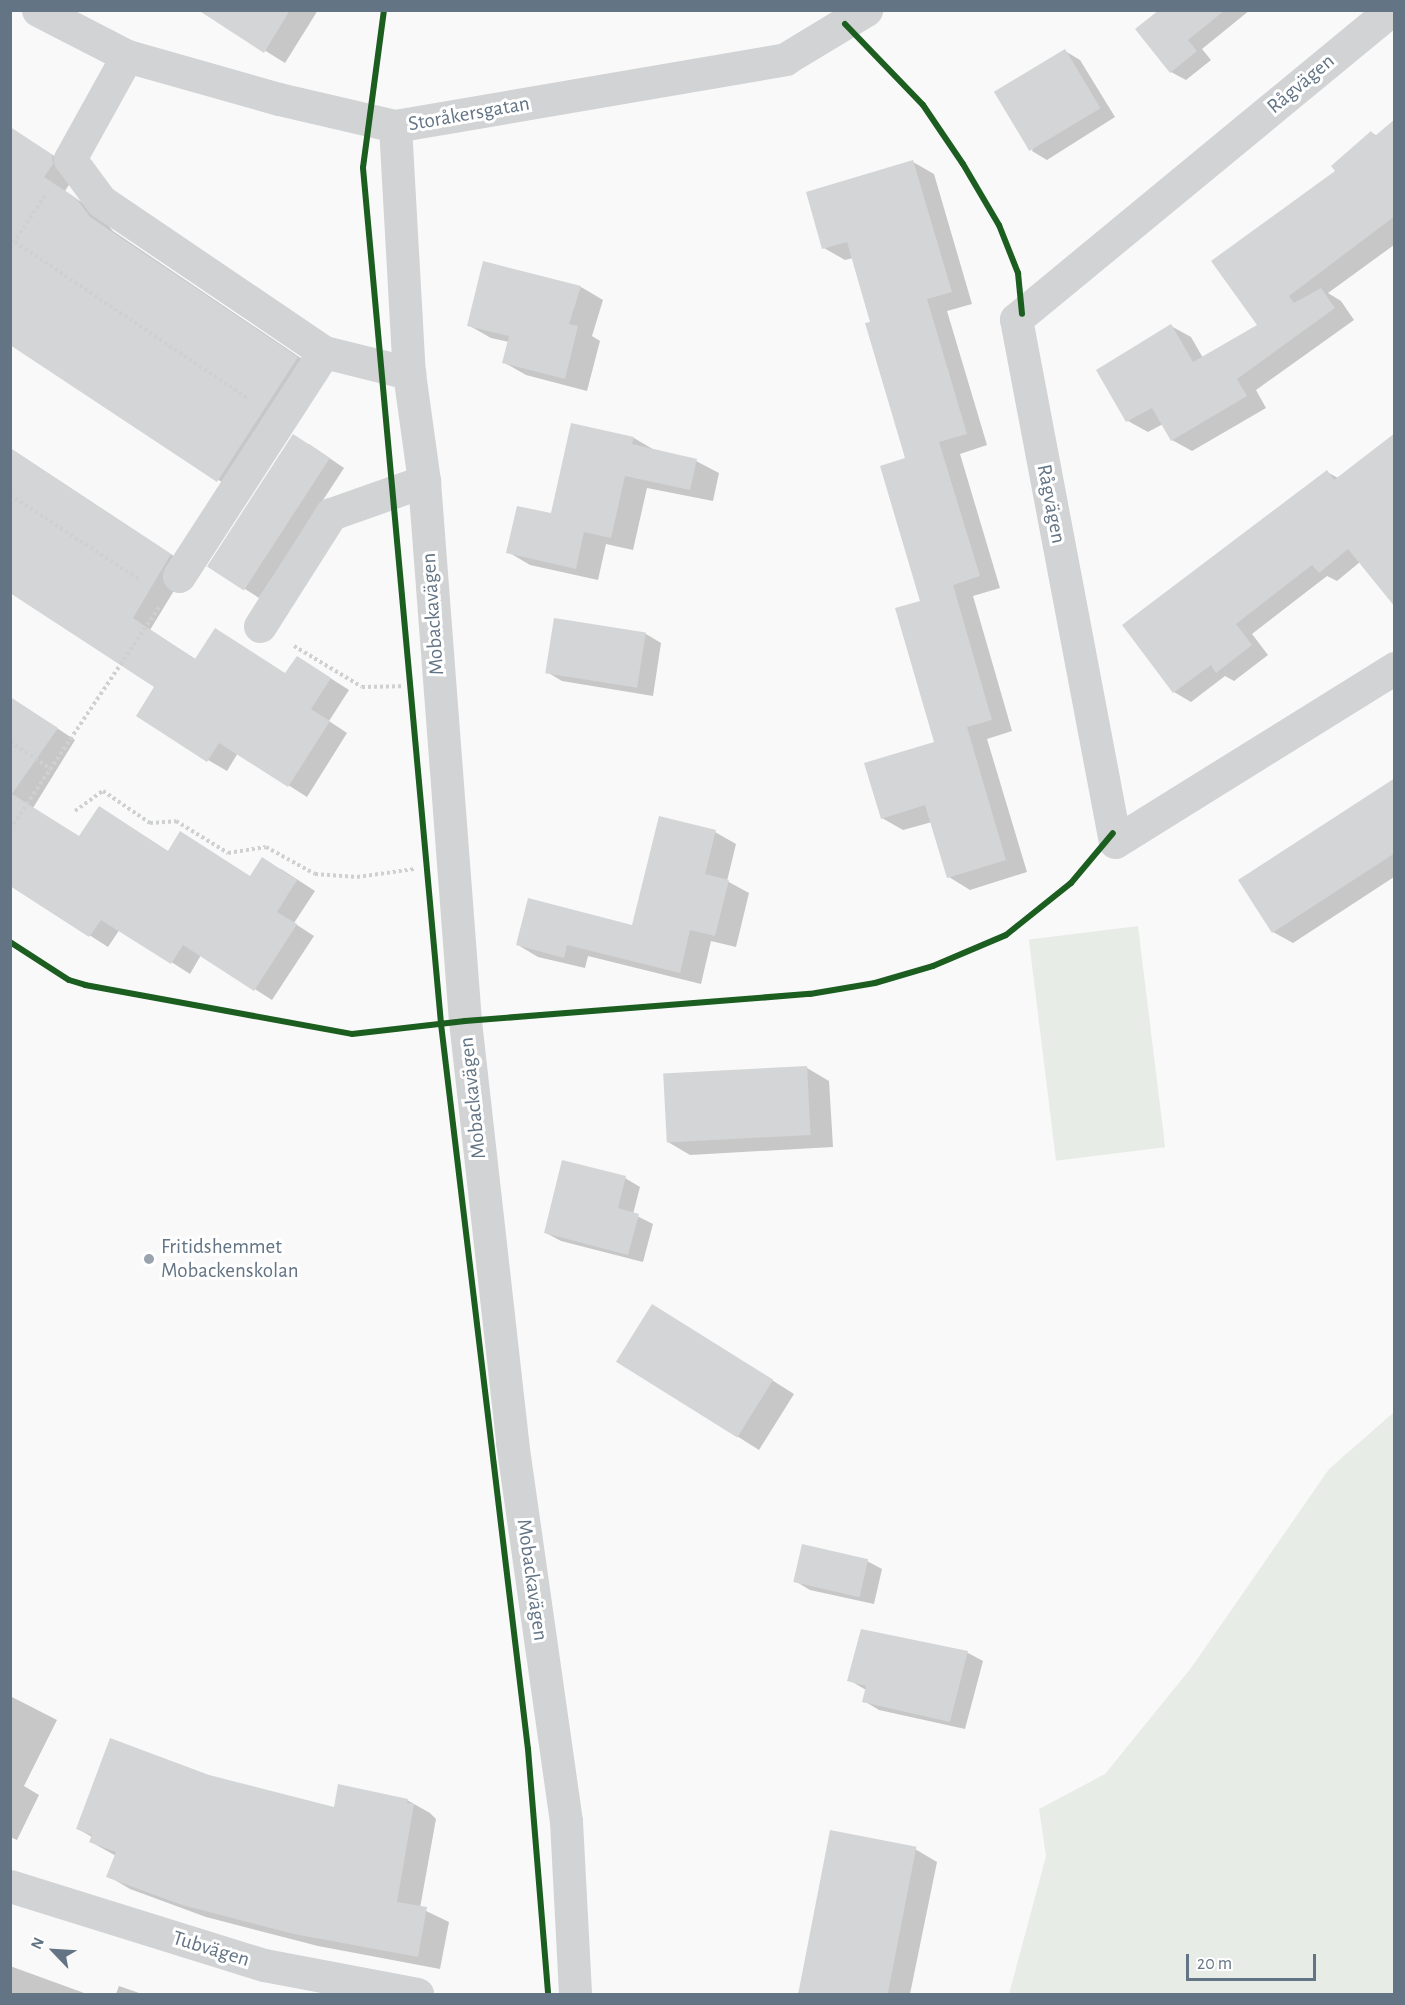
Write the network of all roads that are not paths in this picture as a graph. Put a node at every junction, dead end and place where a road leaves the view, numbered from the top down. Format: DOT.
graph roads {
  1 [pos="38,10"];
  2 [pos="866,10"];
  3 [pos="1390,10"];
  4 [pos="127,56"];
  5 [pos="395,126"];
  6 [pos="324,352"];
  7 [pos="410,373"];
  8 [pos="424,481"];
  9 [pos="172,586"];
  10 [pos="260,626"];
  11 [pos="1395,668"];
  12 [pos="10,1886"];
  13 [pos="417,1995"];
  14 [pos="575,1995"];
  1 -- 4 [label="street, Storåkersgatan"];
  2 -- 5 [label="street, Storåkersgatan"];
  3 -- 11 [label="street, Rågvägen"];
  4 -- 5 [label="street, Storåkersgatan"];
  4 -- 6 [label="street"];
  5 -- 7 [label="street, Mobackavägen"];
  6 -- 7 [label="street"];
  6 -- 9 [label="street"];
  7 -- 8 [label="street, Mobackavägen"];
  8 -- 10 [label="street"];
  8 -- 14 [label="street, Mobackavägen"];
  12 -- 13 [label="street, Tubvägen"];
}
